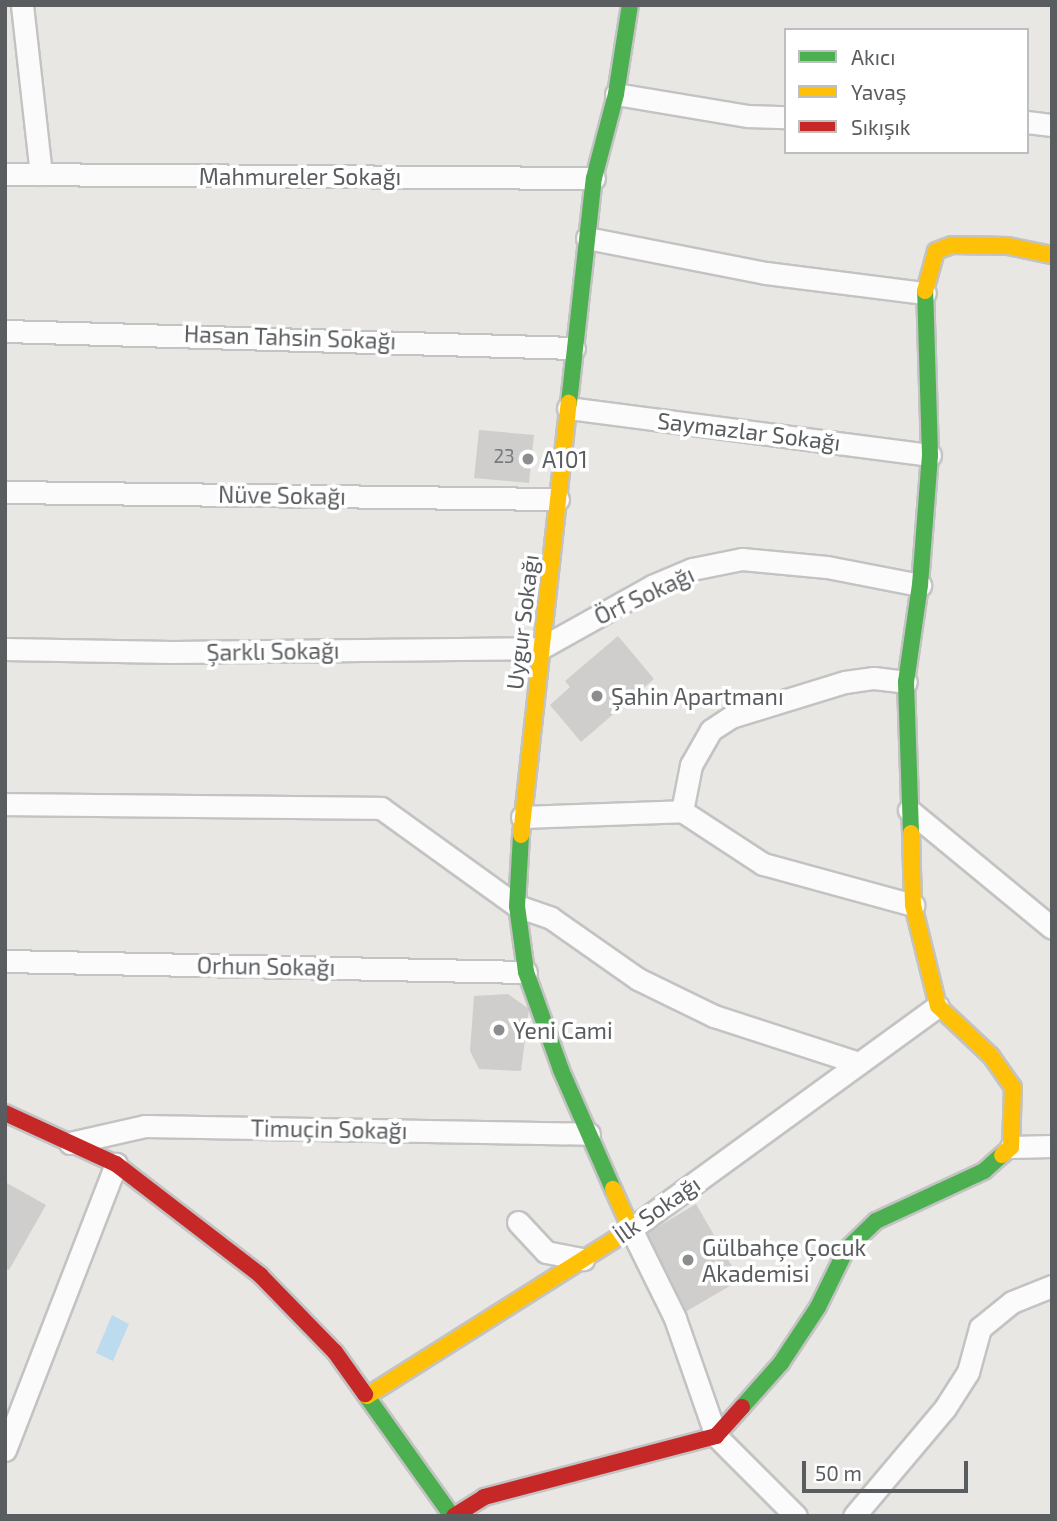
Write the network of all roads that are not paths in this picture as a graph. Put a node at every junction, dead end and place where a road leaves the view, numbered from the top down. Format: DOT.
graph roads {
  1 [pos="22,5"];
  2 [pos="625,7"];
  3 [pos="615,94"];
  4 [pos="784,117"];
  5 [pos="1029,122"];
  6 [pos="1052,125"];
  7 [pos="5,174"];
  8 [pos="41,174"];
  9 [pos="594,178"];
  10 [pos="587,238"];
  11 [pos="1052,254"];
  12 [pos="926,293"];
  13 [pos="5,331"];
  14 [pos="574,348"];
  15 [pos="568,408"];
  16 [pos="930,455"];
  17 [pos="5,492"];
  18 [pos="558,499"];
  19 [pos="920,585"];
  20 [pos="541,648"];
  21 [pos="5,649"];
  22 [pos="906,682"];
  23 [pos="5,804"];
  24 [pos="909,810"];
  25 [pos="682,811"];
  26 [pos="522,817"];
  27 [pos="913,905"];
  28 [pos="517,906"];
  29 [pos="1052,928"];
  30 [pos="5,961"];
  31 [pos="526,972"];
  32 [pos="938,1006"];
  33 [pos="859,1063"];
  34 [pos="5,1113"];
  35 [pos="589,1134"];
  36 [pos="71,1143"];
  37 [pos="1052,1146"];
  38 [pos="1011,1147"];
  39 [pos="116,1164"];
  40 [pos="518,1222"];
  41 [pos="631,1229"];
  42 [pos="583,1259"];
  43 [pos="1052,1286"];
  44 [pos="367,1396"];
  45 [pos="716,1436"];
  46 [pos="5,1450"];
  47 [pos="453,1516"];
  48 [pos="796,1516"];
  49 [pos="854,1516"];
  1 -- 8 [label="street"];
  2 -- 3 [label="street, Uygur Sokağı"];
  3 -- 4 [label="street"];
  3 -- 9 [label="street, Uygur Sokağı"];
  5 -- 6 [label="street"];
  7 -- 8 [label="street, Mahmureler Sokağı"];
  8 -- 9 [label="street, Mahmureler Sokağı"];
  9 -- 10 [label="street, Uygur Sokağı"];
  10 -- 12 [label="street"];
  10 -- 14 [label="street, Uygur Sokağı"];
  11 -- 12 [label="street"];
  12 -- 16 [label="street"];
  13 -- 14 [label="street, Hasan Tahsin Sokağı"];
  14 -- 15 [label="street, Uygur Sokağı"];
  15 -- 16 [label="street, Saymazlar Sokağı"];
  15 -- 18 [label="street, Uygur Sokağı"];
  16 -- 19 [label="street"];
  17 -- 18 [label="street, Nüve Sokağı"];
  18 -- 20 [label="street, Uygur Sokağı"];
  19 -- 20 [label="street, Örf Sokağı"];
  19 -- 22 [label="street"];
  20 -- 21 [label="street, Şarklı Sokağı"];
  20 -- 26 [label="street, Uygur Sokağı"];
  22 -- 24 [label="street"];
  22 -- 25 [label="street"];
  23 -- 28 [label="street"];
  24 -- 27 [label="street"];
  24 -- 29 [label="street"];
  25 -- 26 [label="street"];
  25 -- 27 [label="street"];
  26 -- 28 [label="street, Uygur Sokağı"];
  27 -- 32 [label="street"];
  28 -- 31 [label="street, Uygur Sokağı"];
  28 -- 33 [label="street"];
  30 -- 31 [label="street, Orhun Sokağı"];
  31 -- 35 [label="street, Uygur Sokağı"];
  32 -- 33 [label="street, İlk Sokağı"];
  32 -- 38 [label="street"];
  33 -- 41 [label="street, İlk Sokağı"];
  34 -- 36 [label="street"];
  35 -- 36 [label="street, Timuçin Sokağı"];
  35 -- 41 [label="street, Uygur Sokağı"];
  36 -- 39 [label="street"];
  37 -- 38 [label="street"];
  38 -- 45 [label="street"];
  39 -- 44 [label="street"];
  39 -- 46 [label="street"];
  40 -- 42 [label="street"];
  41 -- 42 [label="street, İlk Sokağı"];
  41 -- 45 [label="street"];
  42 -- 44 [label="street, İlk Sokağı"];
  43 -- 49 [label="street"];
  44 -- 47 [label="street"];
  45 -- 47 [label="street"];
  45 -- 48 [label="street"];
}
